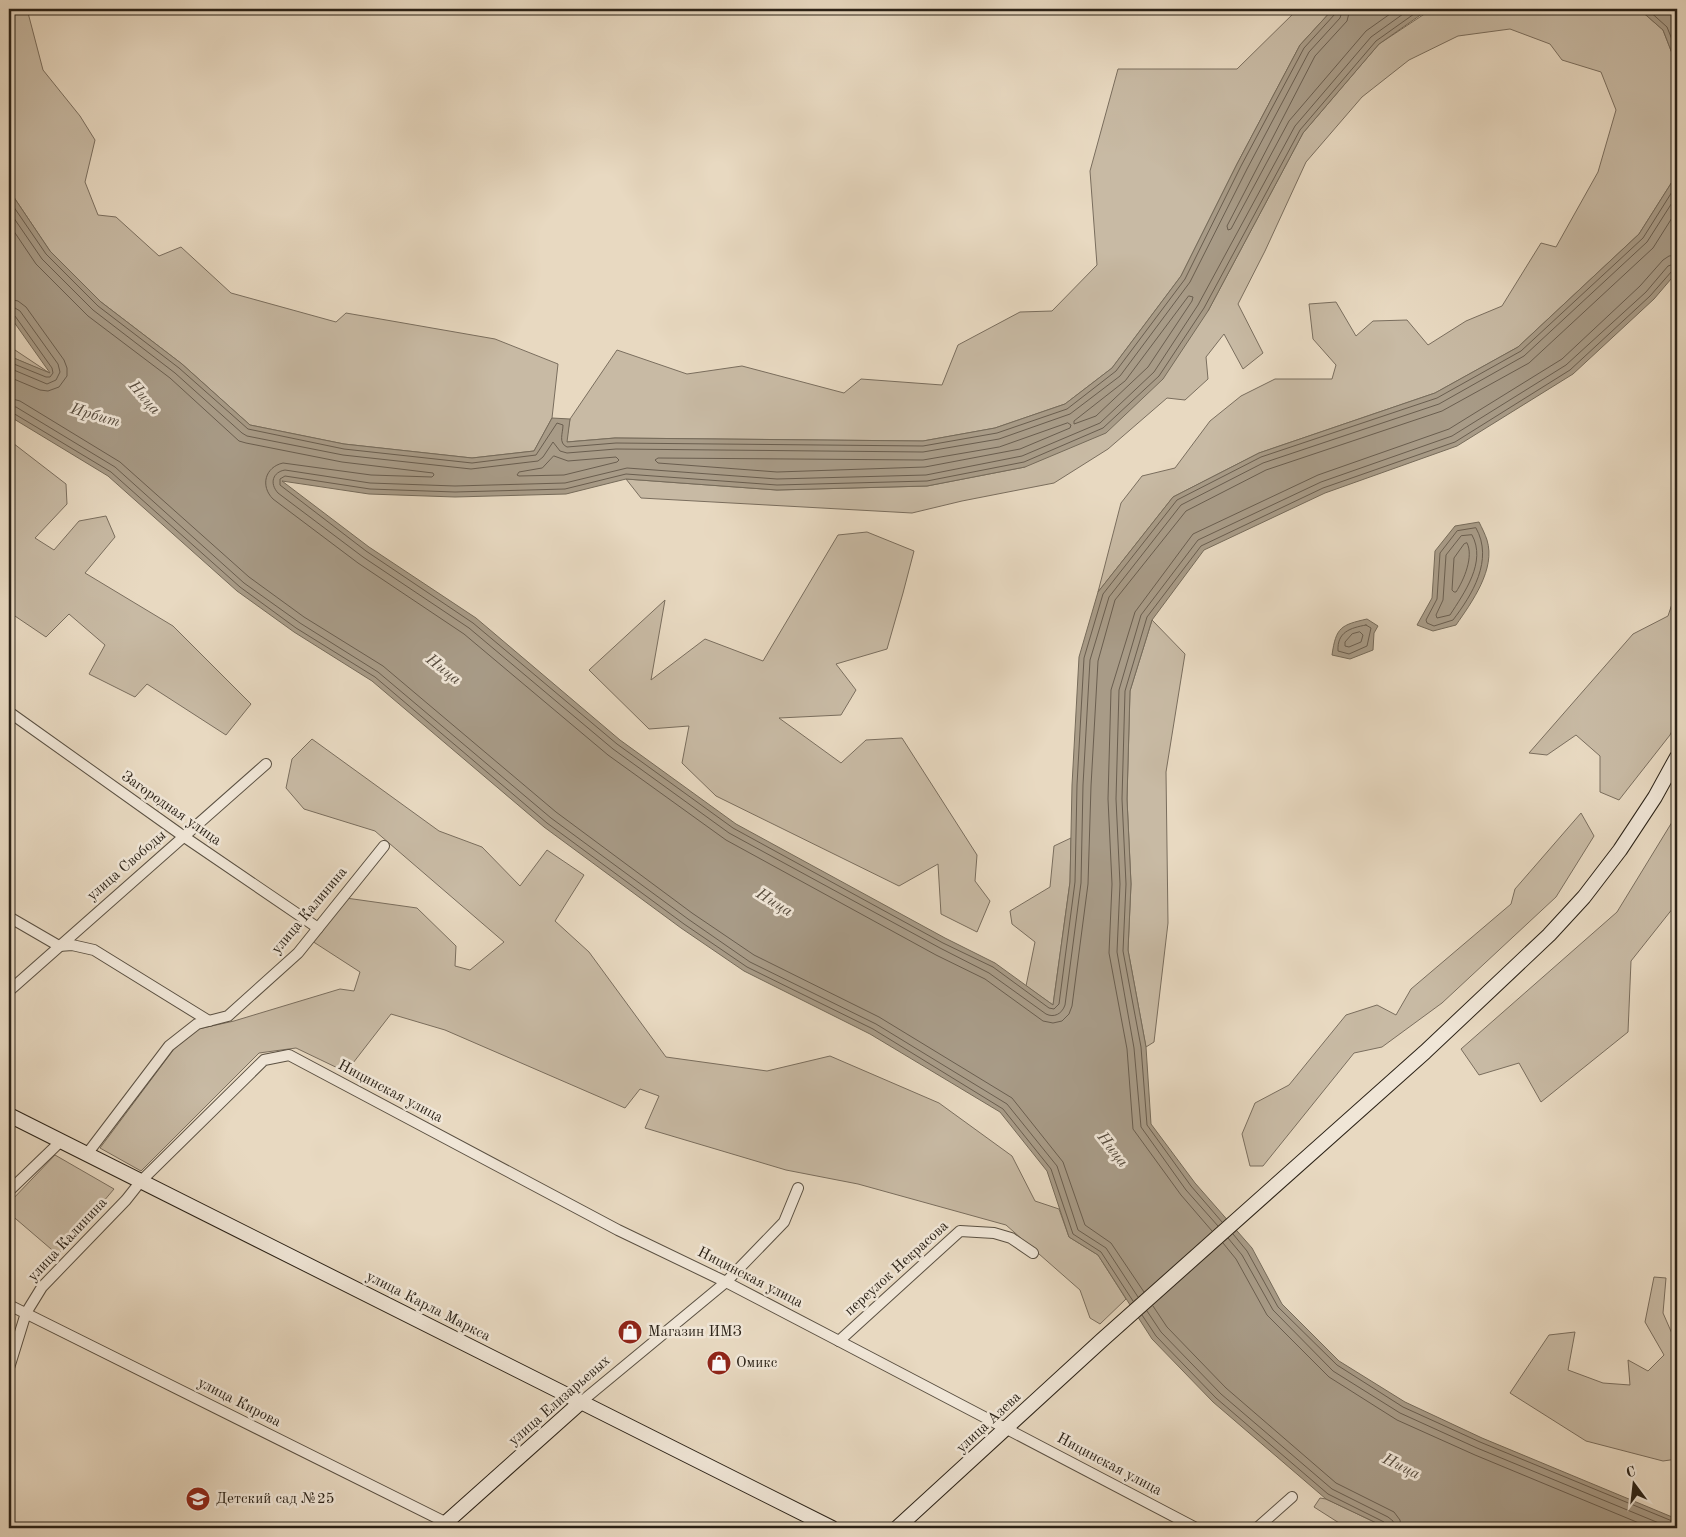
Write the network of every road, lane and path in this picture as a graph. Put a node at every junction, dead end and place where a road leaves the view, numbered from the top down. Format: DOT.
graph roads {
  1 [pos="9,712"];
  2 [pos="1677,757"];
  3 [pos="266,764"];
  4 [pos="182,836"];
  5 [pos="384,846"];
  6 [pos="9,917"];
  7 [pos="318,928"];
  8 [pos="59,946"];
  9 [pos="9,991"];
  10 [pos="209,1020"];
  11 [pos="289,1055"];
  12 [pos="9,1115"];
  13 [pos="61,1141"];
  14 [pos="87,1154"];
  15 [pos="141,1181"];
  16 [pos="798,1188"];
  17 [pos="9,1190"];
  18 [pos="1033,1253"];
  19 [pos="726,1282"];
  20 [pos="9,1305"];
  21 [pos="26,1313"];
  22 [pos="839,1341"];
  23 [pos="9,1368"];
  24 [pos="581,1402"];
  25 [pos="1007,1429"];
  26 [pos="1292,1497"];
  27 [pos="447,1526"];
  28 [pos="832,1528"];
  29 [pos="897,1528"];
  30 [pos="1196,1528"];
  31 [pos="1257,1528"];
  1 -- 4 [label="street, Загородная улица"];
  2 -- 25 [label="street, улица Азева"];
  3 -- 4 [label="street, улица Свободы"];
  4 -- 7 [label="street, Загородная улица"];
  4 -- 8 [label="street, улица Свободы"];
  5 -- 7 [label="street, улица Калинина"];
  6 -- 8 [label="street"];
  7 -- 10 [label="street, улица Калинина"];
  8 -- 9 [label="street, улица Свободы"];
  8 -- 10 [label="street"];
  10 -- 14 [label="street, улица Калинина"];
  11 -- 15 [label="street, улица Калинина"];
  11 -- 19 [label="street, Ницинская улица"];
  12 -- 13 [label="street, улица Карла Маркса"];
  13 -- 14 [label="street, улица Карла Маркса"];
  13 -- 17 [label="street"];
  14 -- 15 [label="street, улица Карла Маркса"];
  15 -- 21 [label="street, улица Калинина"];
  15 -- 24 [label="street, улица Карла Маркса"];
  16 -- 19 [label="street, улица Елизарьевых"];
  18 -- 22 [label="street, переулок Некрасова"];
  19 -- 22 [label="street, Ницинская улица"];
  19 -- 24 [label="street, улица Елизарьевых"];
  20 -- 21 [label="street, улица Кирова"];
  21 -- 23 [label="street, улица Калинина"];
  21 -- 27 [label="street, улица Кирова"];
  22 -- 25 [label="street, Ницинская улица"];
  24 -- 27 [label="street, улица Елизарьевых"];
  24 -- 28 [label="street, улица Карла Маркса"];
  25 -- 29 [label="street, улица Азева"];
  25 -- 30 [label="street, Ницинская улица"];
  26 -- 31 [label="street"];
}
